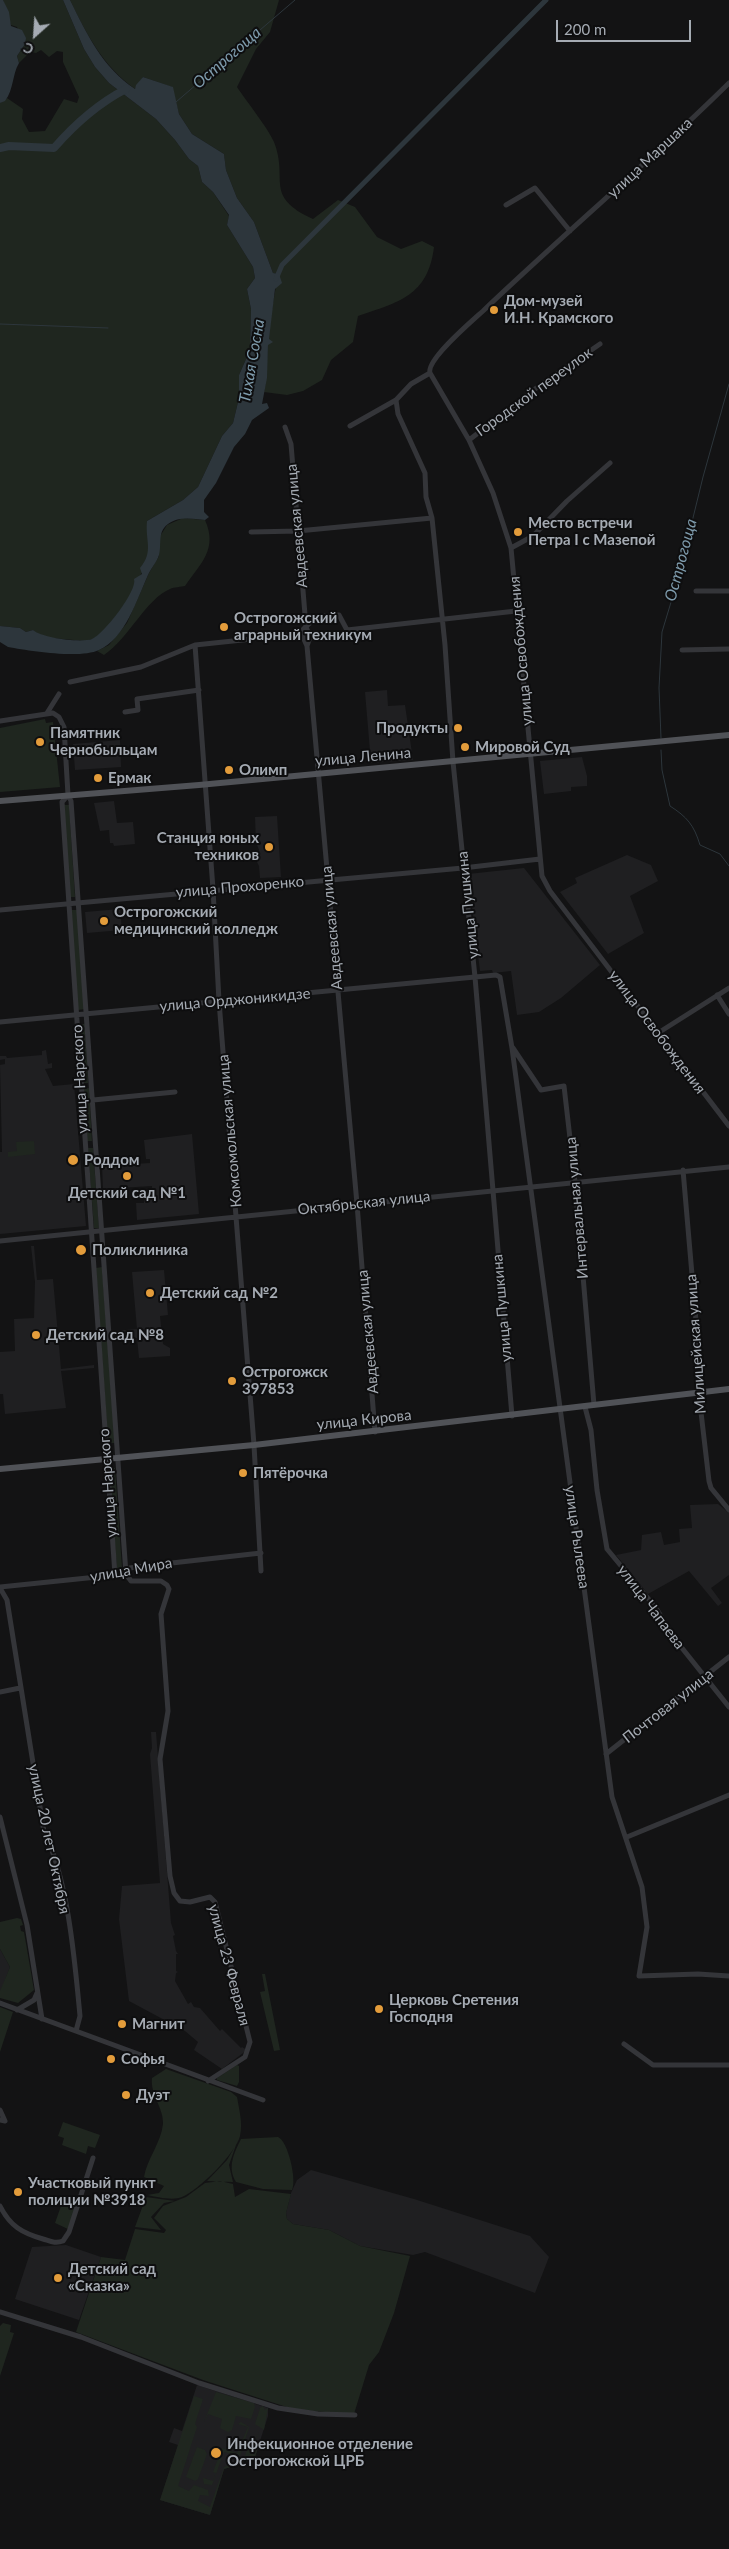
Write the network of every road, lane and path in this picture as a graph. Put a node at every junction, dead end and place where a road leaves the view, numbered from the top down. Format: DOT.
graph roads {
  1 [pos="729,83"];
  2 [pos="506,205"];
  3 [pos="570,231"];
  4 [pos="600,344"];
  5 [pos="430,373"];
  6 [pos="396,400"];
  7 [pos="350,426"];
  8 [pos="285,427"];
  9 [pos="469,440"];
  10 [pos="610,462"];
  11 [pos="432,518"];
  12 [pos="298,531"];
  13 [pos="250,532"];
  14 [pos="512,548"];
  15 [pos="696,591"];
  16 [pos="729,591"];
  17 [pos="516,611"];
  18 [pos="442,620"];
  19 [pos="306,627"];
  20 [pos="195,645"];
  21 [pos="729,649"];
  22 [pos="682,650"];
  23 [pos="70,682"];
  24 [pos="199,690"];
  25 [pos="59,694"];
  26 [pos="125,712"];
  27 [pos="47,713"];
  28 [pos="0,720"];
  29 [pos="729,735"];
  30 [pos="530,754"];
  31 [pos="453,762"];
  32 [pos="319,773"];
  33 [pos="206,784"];
  34 [pos="68,794"];
  35 [pos="0,801"];
  36 [pos="540,859"];
  37 [pos="464,868"];
  38 [pos="327,879"];
  39 [pos="214,889"];
  40 [pos="78,902"];
  41 [pos="68,903"];
  42 [pos="0,910"];
  43 [pos="475,977"];
  44 [pos="500,977"];
  45 [pos="729,988"];
  46 [pos="337,991"];
  47 [pos="717,995"];
  48 [pos="219,1001"];
  49 [pos="729,1014"];
  50 [pos="87,1015"];
  51 [pos="76,1016"];
  52 [pos="0,1022"];
  53 [pos="658,1033"];
  54 [pos="512,1048"];
  55 [pos="175,1092"];
  56 [pos="516,1094"];
  57 [pos="93,1100"];
  58 [pos="729,1126"];
  59 [pos="729,1167"];
  60 [pos="683,1170"];
  61 [pos="576,1182"];
  62 [pos="530,1186"];
  63 [pos="492,1190"];
  64 [pos="358,1204"];
  65 [pos="236,1217"];
  66 [pos="102,1232"];
  67 [pos="91,1233"];
  68 [pos="0,1241"];
  69 [pos="729,1389"];
  70 [pos="702,1391"];
  71 [pos="594,1405"];
  72 [pos="585,1406"];
  73 [pos="560,1409"];
  74 [pos="512,1416"];
  75 [pos="376,1432"];
  76 [pos="254,1445"];
  77 [pos="118,1457"];
  78 [pos="106,1458"];
  79 [pos="0,1469"];
  80 [pos="729,1510"];
  81 [pos="261,1553"];
  82 [pos="261,1571"];
  83 [pos="126,1574"];
  84 [pos="115,1575"];
  85 [pos="0,1588"];
  86 [pos="729,1657"];
  87 [pos="704,1677"];
  88 [pos="20,1688"];
  89 [pos="0,1692"];
  90 [pos="729,1707"];
  91 [pos="606,1754"];
  92 [pos="729,1795"];
  93 [pos="0,1817"];
  94 [pos="627,1836"];
  95 [pos="729,1976"];
  96 [pos="38,1992"];
  97 [pos="0,2003"];
  98 [pos="17,2010"];
  99 [pos="42,2019"];
  100 [pos="76,2031"];
  101 [pos="624,2044"];
  102 [pos="729,2065"];
  103 [pos="208,2081"];
  104 [pos="263,2100"];
  105 [pos="0,2110"];
  106 [pos="0,2120"];
  107 [pos="93,2158"];
  108 [pos="0,2206"];
  109 [pos="0,2312"];
  110 [pos="355,2415"];
  1 -- 3 [label="street, улица Маршака"];
  2 -- 3 [label="street"];
  3 -- 5 [label="street, улица Маршака"];
  4 -- 9 [label="street, Городской переулок"];
  5 -- 6 [label="street"];
  5 -- 9 [label="street, улица Освобождения"];
  6 -- 7 [label="street"];
  6 -- 11 [label="street, улица Пушкина"];
  8 -- 12 [label="street, Авдеевская улица"];
  9 -- 14 [label="street, улица Освобождения"];
  10 -- 14 [label="street"];
  11 -- 12 [label="street"];
  11 -- 18 [label="street, улица Пушкина"];
  12 -- 13 [label="street"];
  12 -- 19 [label="street, Авдеевская улица"];
  14 -- 17 [label="street, улица Освобождения"];
  15 -- 16 [label="street"];
  17 -- 18 [label="street"];
  17 -- 30 [label="street, улица Освобождения"];
  18 -- 19 [label="street"];
  18 -- 31 [label="street, улица Пушкина"];
  19 -- 20 [label="street"];
  19 -- 32 [label="street, Авдеевская улица"];
  20 -- 23 [label="street"];
  20 -- 24 [label="street, Комсомольская улица"];
  21 -- 22 [label="street"];
  24 -- 26 [label="street"];
  24 -- 33 [label="street, Комсомольская улица"];
  25 -- 27 [label="street"];
  27 -- 28 [label="street"];
  27 -- 34 [label="street, улица Нарского"];
  29 -- 30 [label="main road, улица Ленина"];
  30 -- 31 [label="main road, улица Ленина"];
  30 -- 36 [label="street, улица Освобождения"];
  31 -- 32 [label="main road, улица Ленина"];
  31 -- 37 [label="street, улица Пушкина"];
  32 -- 33 [label="main road, улица Ленина"];
  32 -- 38 [label="street, Авдеевская улица"];
  33 -- 34 [label="main road, улица Ленина"];
  33 -- 39 [label="street, Комсомольская улица"];
  34 -- 35 [label="main road, улица Ленина"];
  34 -- 40 [label="street, улица Нарского"];
  34 -- 41 [label="street, улица Нарского"];
  36 -- 37 [label="street, улица Прохоренко"];
  36 -- 53 [label="street, улица Освобождения"];
  37 -- 38 [label="street, улица Прохоренко"];
  37 -- 43 [label="street, улица Пушкина"];
  38 -- 39 [label="street, улица Прохоренко"];
  38 -- 46 [label="street, Авдеевская улица"];
  39 -- 40 [label="street, улица Прохоренко"];
  39 -- 48 [label="street, Комсомольская улица"];
  40 -- 41 [label="street, улица Прохоренко"];
  40 -- 50 [label="street, улица Нарского"];
  41 -- 42 [label="street, улица Прохоренко"];
  41 -- 51 [label="street, улица Нарского"];
  43 -- 44 [label="street, улица Орджоникидзе"];
  43 -- 46 [label="street, улица Орджоникидзе"];
  43 -- 63 [label="street, улица Пушкина"];
  44 -- 54 [label="street, Интервальная улица"];
  45 -- 47 [label="street"];
  46 -- 48 [label="street, улица Орджоникидзе"];
  46 -- 64 [label="street, Авдеевская улица"];
  47 -- 49 [label="street"];
  47 -- 53 [label="street"];
  48 -- 50 [label="street, улица Орджоникидзе"];
  48 -- 65 [label="street, Комсомольская улица"];
  50 -- 51 [label="street, улица Орджоникидзе"];
  50 -- 57 [label="street, улица Нарского"];
  51 -- 52 [label="street, улица Орджоникидзе"];
  51 -- 67 [label="street, улица Нарского"];
  53 -- 58 [label="street, улица Освобождения"];
  54 -- 56 [label="street, Интервальная улица"];
  54 -- 61 [label="street, Интервальная улица"];
  55 -- 57 [label="street"];
  56 -- 62 [label="street, улица Рылеева"];
  57 -- 66 [label="street, улица Нарского"];
  59 -- 60 [label="street, Октябрьская улица"];
  60 -- 61 [label="street, Октябрьская улица"];
  60 -- 70 [label="street, Милицейская улица"];
  61 -- 62 [label="street, Октябрьская улица"];
  61 -- 71 [label="street, Интервальная улица"];
  62 -- 63 [label="street, Октябрьская улица"];
  62 -- 73 [label="street, улица Рылеева"];
  63 -- 64 [label="street, Октябрьская улица"];
  63 -- 74 [label="street, улица Пушкина"];
  64 -- 65 [label="street, Октябрьская улица"];
  64 -- 75 [label="street, Авдеевская улица"];
  65 -- 66 [label="street, Октябрьская улица"];
  65 -- 76 [label="street, Комсомольская улица"];
  66 -- 67 [label="street, Октябрьская улица"];
  66 -- 77 [label="street, улица Нарского"];
  67 -- 68 [label="street, Октябрьская улица"];
  67 -- 78 [label="street, улица Нарского"];
  69 -- 70 [label="main road, улица Кирова"];
  70 -- 71 [label="main road, улица Кирова"];
  70 -- 80 [label="street, Милицейская улица"];
  71 -- 72 [label="main road, улица Кирова"];
  72 -- 73 [label="main road, улица Кирова"];
  72 -- 87 [label="street, улица Чапаева"];
  73 -- 74 [label="main road, улица Кирова"];
  73 -- 91 [label="street, улица Рылеева"];
  74 -- 75 [label="main road, улица Кирова"];
  75 -- 76 [label="main road, улица Кирова"];
  76 -- 77 [label="main road, улица Кирова"];
  76 -- 81 [label="street, Комсомольская улица"];
  77 -- 78 [label="main road, улица Кирова"];
  77 -- 83 [label="street, улица Нарского"];
  78 -- 79 [label="main road, улица Кирова"];
  78 -- 84 [label="street, улица Нарского"];
  81 -- 82 [label="street, Комсомольская улица"];
  81 -- 83 [label="street, улица Мира"];
  83 -- 84 [label="street, улица Мира"];
  83 -- 103 [label="street, улица 23 Февраля"];
  84 -- 85 [label="street, улица Мира"];
  85 -- 88 [label="street, улица 20 лет Октября"];
  86 -- 87 [label="street, Почтовая улица"];
  87 -- 90 [label="street, улица Чапаева"];
  87 -- 91 [label="street, Почтовая улица"];
  88 -- 89 [label="street"];
  88 -- 100 [label="street, улица 20 лет Октября"];
  91 -- 94 [label="street, улица Рылеева"];
  92 -- 94 [label="street"];
  93 -- 96 [label="street"];
  94 -- 95 [label="street, улица Рылеева"];
  96 -- 98 [label="street"];
  96 -- 99 [label="street"];
  97 -- 98 [label="street"];
  98 -- 99 [label="street"];
  99 -- 100 [label="street"];
  100 -- 103 [label="street"];
  101 -- 102 [label="street"];
  103 -- 104 [label="street"];
  105 -- 106 [label="street"];
  107 -- 108 [label="street"];
  109 -- 110 [label="street"];
}
